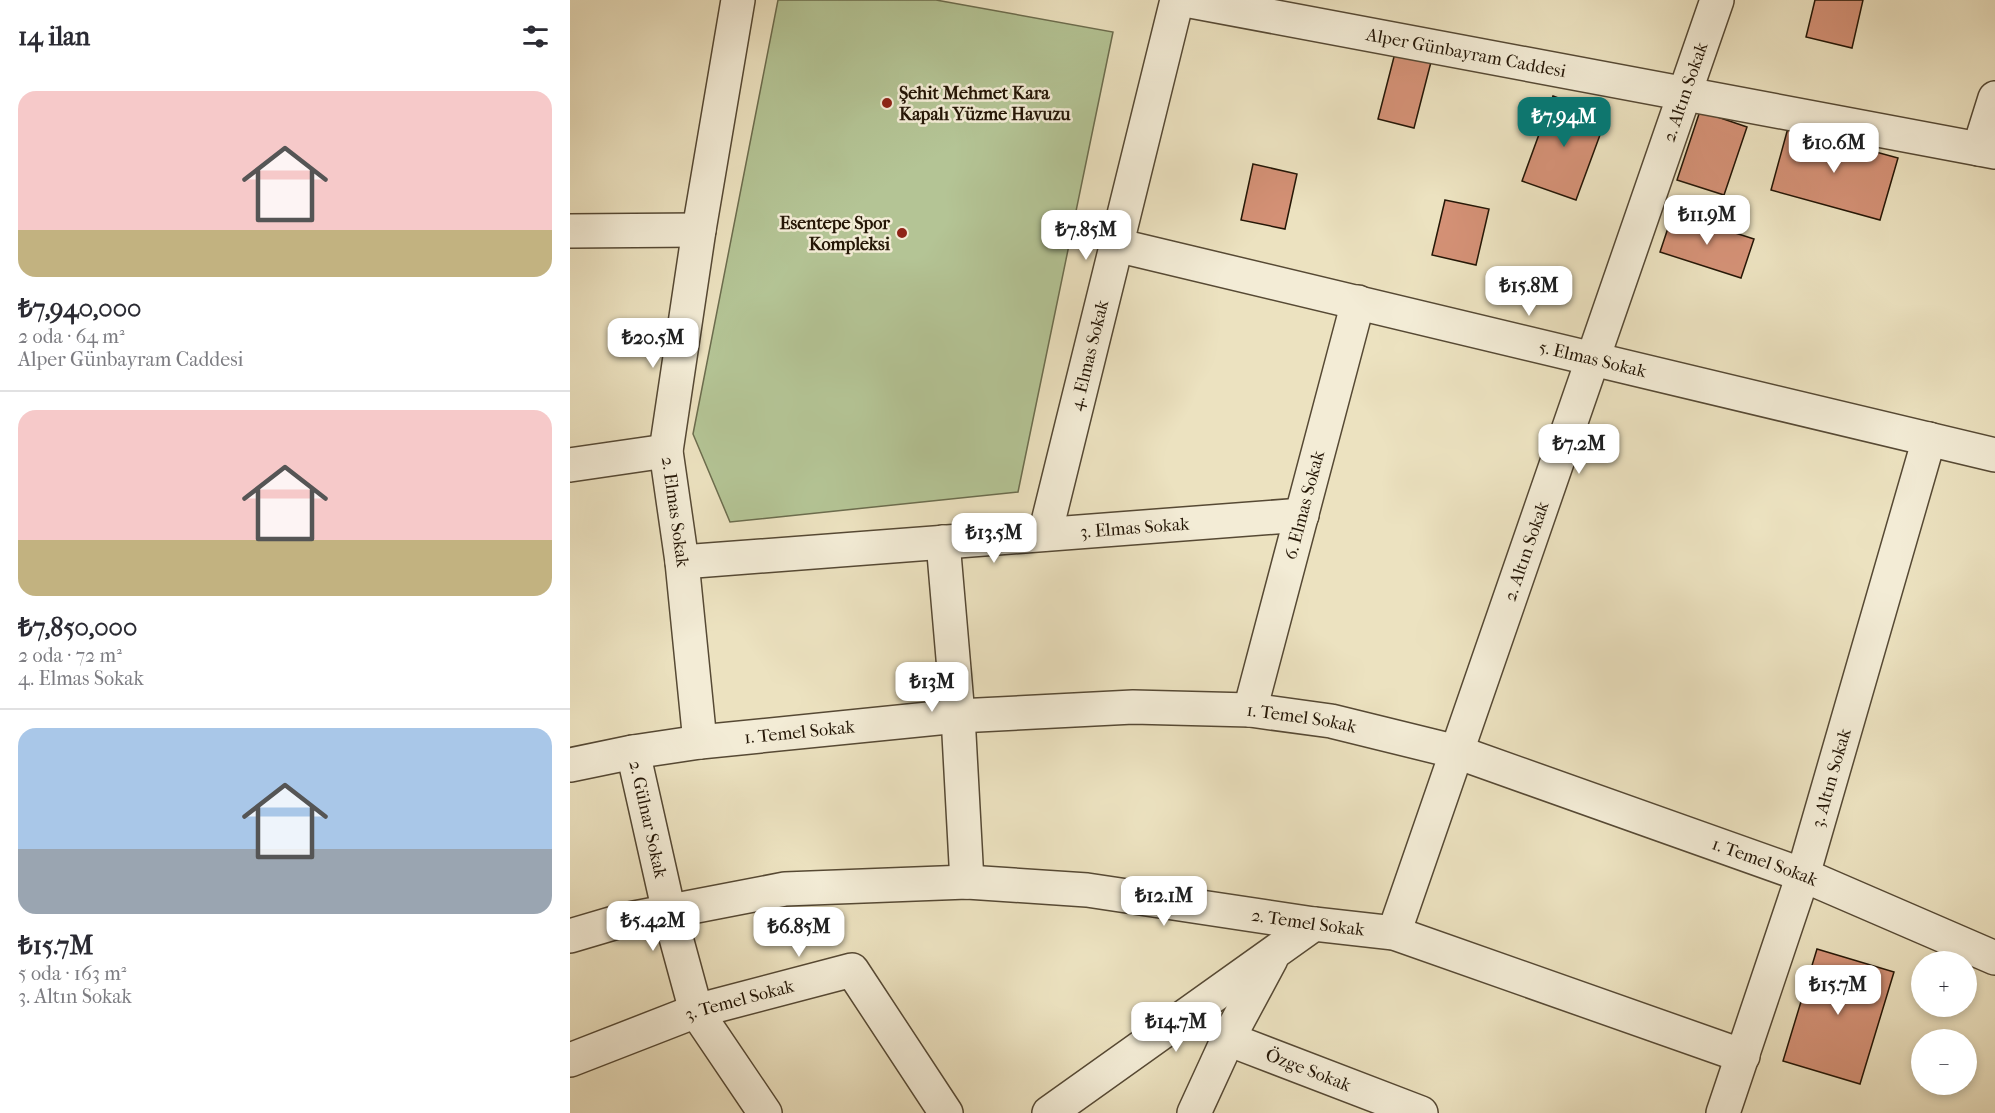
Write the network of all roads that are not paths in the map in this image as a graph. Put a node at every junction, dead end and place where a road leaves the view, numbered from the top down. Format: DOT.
graph roads {
  1 [pos="738,0"];
  2 [pos="1177,0"];
  3 [pos="1185,0"];
  4 [pos="1717,0"];
  5 [pos="1684,94"];
  6 [pos="1995,98"];
  7 [pos="1987,151"];
  8 [pos="699,230"];
  9 [pos="570,231"];
  10 [pos="1116,244"];
  11 [pos="1358,302"];
  12 [pos="1593,359"];
  13 [pos="1929,439"];
  14 [pos="666,451"];
  15 [pos="1995,455"];
  16 [pos="570,465"];
  17 [pos="1302,515"];
  18 [pos="1045,534"];
  19 [pos="943,542"];
  20 [pos="682,562"];
  21 [pos="1250,710"];
  22 [pos="958,716"];
  23 [pos="700,742"];
  24 [pos="633,752"];
  25 [pos="1457,752"];
  26 [pos="570,765"];
  27 [pos="1803,875"];
  28 [pos="967,882"];
  29 [pos="669,912"];
  30 [pos="1314,924"];
  31 [pos="1394,933"];
  32 [pos="570,936"];
  33 [pos="1274,952"];
  34 [pos="1995,958"];
  35 [pos="696,1011"];
  36 [pos="1228,1039"];
  37 [pos="1743,1056"];
  38 [pos="570,1060"];
  39 [pos="765,1113"];
  40 [pos="946,1113"];
  41 [pos="1049,1113"];
  42 [pos="1194,1113"];
  43 [pos="1421,1113"];
  44 [pos="1723,1113"];
  1 -- 8 [label="street, 2. Elmas Sokak"];
  2 -- 10 [label="street, 4. Elmas Sokak"];
  3 -- 5 [label="street, Alper Günbayram Caddesi"];
  4 -- 5 [label="street, 2. Altın Sokak"];
  5 -- 7 [label="street, Alper Günbayram Caddesi"];
  5 -- 12 [label="street, 2. Altın Sokak"];
  6 -- 7 [label="street"];
  8 -- 9 [label="street"];
  8 -- 14 [label="street, 2. Elmas Sokak"];
  10 -- 11 [label="street, 5. Elmas Sokak"];
  10 -- 18 [label="street, 4. Elmas Sokak"];
  11 -- 12 [label="street, 5. Elmas Sokak"];
  11 -- 17 [label="street, 6. Elmas Sokak"];
  12 -- 13 [label="street, 5. Elmas Sokak"];
  12 -- 25 [label="street, 2. Altın Sokak"];
  13 -- 15 [label="street, 5. Elmas Sokak"];
  13 -- 27 [label="street, 3. Altın Sokak"];
  14 -- 16 [label="street"];
  14 -- 20 [label="street, 2. Elmas Sokak"];
  17 -- 18 [label="street, 3. Elmas Sokak"];
  17 -- 21 [label="street, 6. Elmas Sokak"];
  18 -- 19 [label="street, 3. Elmas Sokak"];
  19 -- 20 [label="street, 3. Elmas Sokak"];
  19 -- 22 [label="street"];
  20 -- 23 [label="street, 2. Elmas Sokak"];
  21 -- 22 [label="street, 1. Temel Sokak"];
  21 -- 25 [label="street, 1. Temel Sokak"];
  22 -- 23 [label="street, 1. Temel Sokak"];
  22 -- 28 [label="street"];
  23 -- 24 [label="street, 1. Temel Sokak"];
  24 -- 26 [label="street, 1. Temel Sokak"];
  24 -- 29 [label="street, 2. Gülnar Sokak"];
  25 -- 27 [label="street, 1. Temel Sokak"];
  25 -- 31 [label="street, 2. Altın Sokak"];
  27 -- 34 [label="street, 1. Temel Sokak"];
  27 -- 37 [label="street, 3. Altın Sokak"];
  28 -- 29 [label="street, 2. Temel Sokak"];
  28 -- 30 [label="street, 2. Temel Sokak"];
  29 -- 32 [label="street, 2. Temel Sokak"];
  29 -- 35 [label="street, 2. Gülnar Sokak"];
  30 -- 31 [label="street, 2. Temel Sokak"];
  30 -- 33 [label="street"];
  31 -- 37 [label="street, 2. Temel Sokak"];
  33 -- 36 [label="street"];
  33 -- 41 [label="street"];
  35 -- 38 [label="street, 3. Temel Sokak"];
  35 -- 39 [label="street, 2. Gülnar Sokak"];
  35 -- 40 [label="street, 3. Temel Sokak"];
  36 -- 42 [label="street"];
  36 -- 43 [label="street, Özge Sokak"];
  37 -- 44 [label="street, 3. Altın Sokak"];
}
